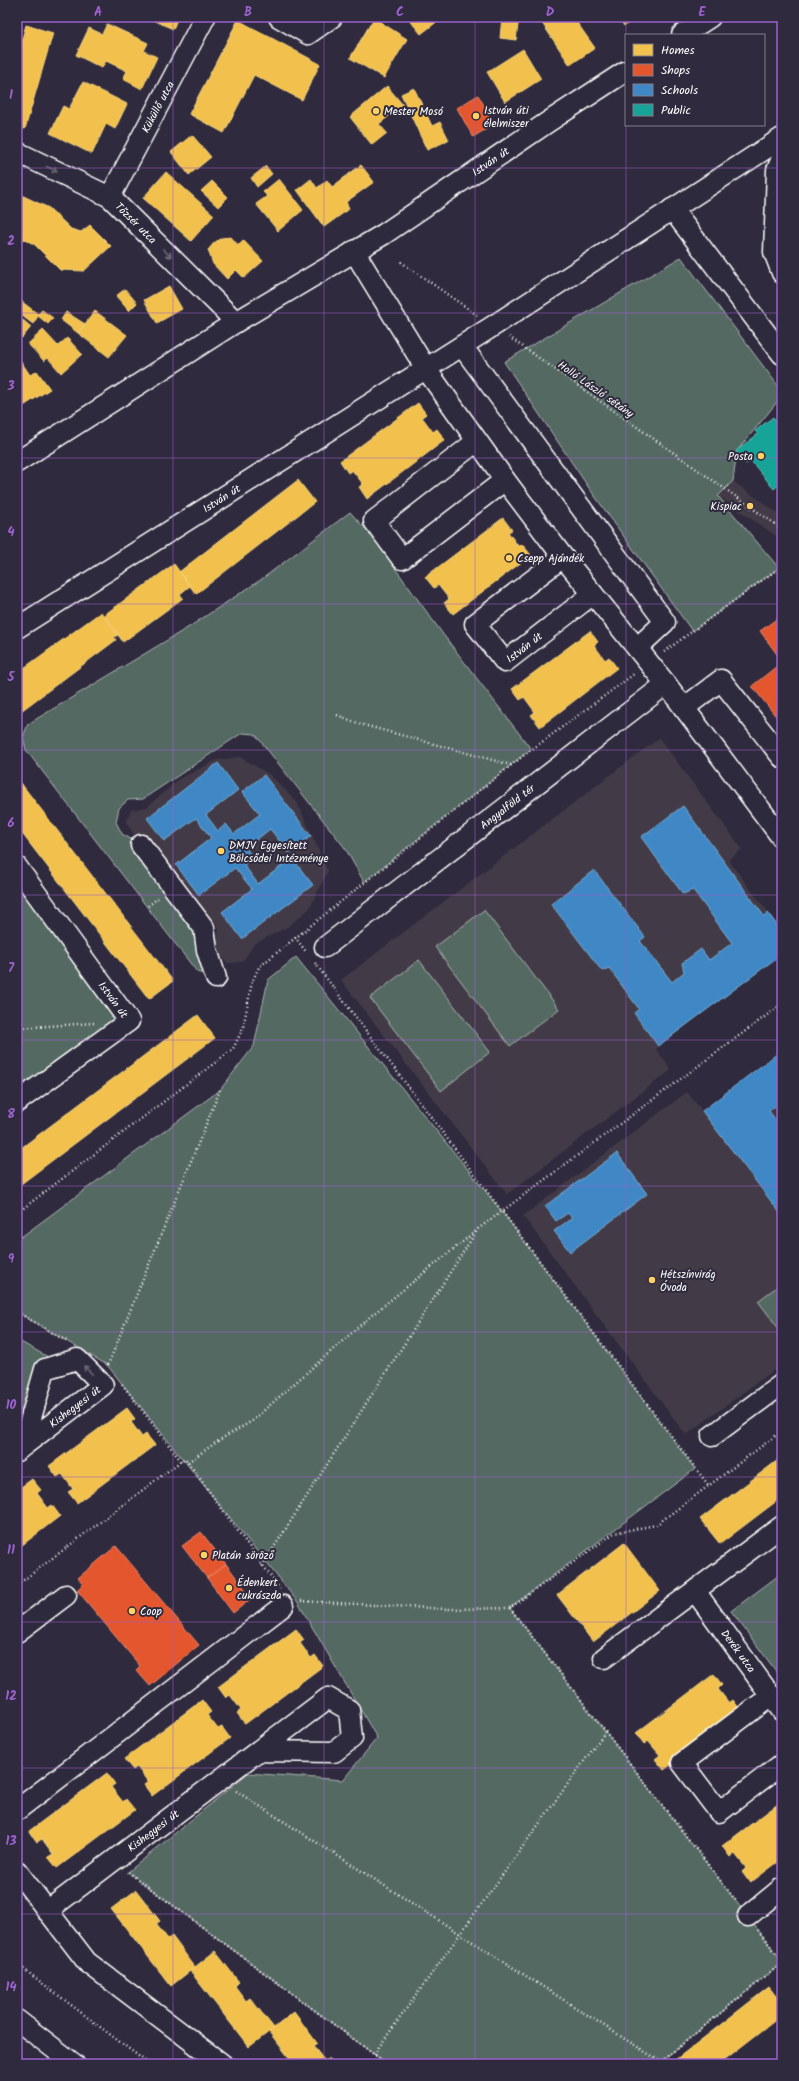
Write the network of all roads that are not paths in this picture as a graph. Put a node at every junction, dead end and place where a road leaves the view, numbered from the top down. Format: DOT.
graph roads {
  1 [pos="205,17"];
  2 [pos="279,17"];
  3 [pos="332,17"];
  4 [pos="710,17"];
  5 [pos="684,34"];
  6 [pos="625,72"];
  7 [pos="782,138"];
  8 [pos="17,152"];
  9 [pos="780,164"];
  10 [pos="740,166"];
  11 [pos="110,196"];
  12 [pos="672,209"];
  13 [pos="354,251"];
  14 [pos="782,273"];
  15 [pos="236,322"];
  16 [pos="462,346"];
  17 [pos="782,354"];
  18 [pos="426,370"];
  19 [pos="477,441"];
  20 [pos="17,462"];
  21 [pos="505,480"];
  22 [pos="563,557"];
  23 [pos="592,594"];
  24 [pos="17,628"];
  25 [pos="637,648"];
  26 [pos="666,684"];
  27 [pos="684,708"];
  28 [pos="782,757"];
  29 [pos="778,826"];
  30 [pos="141,845"];
  31 [pos="17,867"];
  32 [pos="316,955"];
  33 [pos="216,978"];
  34 [pos="17,1102"];
  35 [pos="782,1384"];
  36 [pos="712,1436"];
  37 [pos="20,1449"];
  38 [pos="782,1526"];
  39 [pos="695,1591"];
  40 [pos="66,1595"];
  41 [pos="288,1600"];
  42 [pos="17,1632"];
  43 [pos="604,1658"];
  44 [pos="777,1703"];
  45 [pos="260,1751"];
  46 [pos="782,1764"];
  47 [pos="17,1810"];
  48 [pos="17,1872"];
  49 [pos="782,1888"];
  50 [pos="47,1911"];
  51 [pos="748,1916"];
  52 [pos="17,2020"];
  53 [pos="74,2064"];
  54 [pos="222,2064"];
  1 -- 11 [label="street, Küküllő utca"];
  2 -- 3 [label="street"];
  4 -- 5 [label="street"];
  6 -- 13 [label="street, István út"];
  7 -- 10 [label="street, István út"];
  8 -- 11 [label="street, Tőzsér utca, one-way"];
  9 -- 10 [label="street"];
  9 -- 14 [label="street"];
  10 -- 12 [label="street, István út"];
  11 -- 15 [label="street, Tőzsér utca, one-way"];
  12 -- 16 [label="street, István út"];
  12 -- 17 [label="street"];
  13 -- 15 [label="street, István út"];
  13 -- 18 [label="street"];
  15 -- 20 [label="street, István út"];
  16 -- 18 [label="street, István út"];
  16 -- 25 [label="street"];
  18 -- 19 [label="street"];
  18 -- 24 [label="street, István út"];
  19 -- 21 [label="street"];
  19 -- 21 [label="street"];
  21 -- 22 [label="street"];
  22 -- 23 [label="street"];
  22 -- 23 [label="street, István út"];
  23 -- 25 [label="street"];
  25 -- 26 [label="street"];
  26 -- 27 [label="street"];
  26 -- 32 [label="street, Angyalföld tér"];
  27 -- 28 [label="street"];
  27 -- 29 [label="street"];
  30 -- 33 [label="street"];
  31 -- 34 [label="street, István út"];
  35 -- 36 [label="street"];
  37 -- 37 [label="street, Kishegyesi út, one-way"];
  38 -- 39 [label="street"];
  39 -- 43 [label="street"];
  39 -- 44 [label="street, Derék utca"];
  40 -- 42 [label="street"];
  41 -- 47 [label="street"];
  44 -- 46 [label="street"];
  45 -- 50 [label="street, Kishegyesi út"];
  48 -- 50 [label="street"];
  49 -- 51 [label="street"];
  50 -- 54 [label="street"];
  52 -- 53 [label="street"];
}
